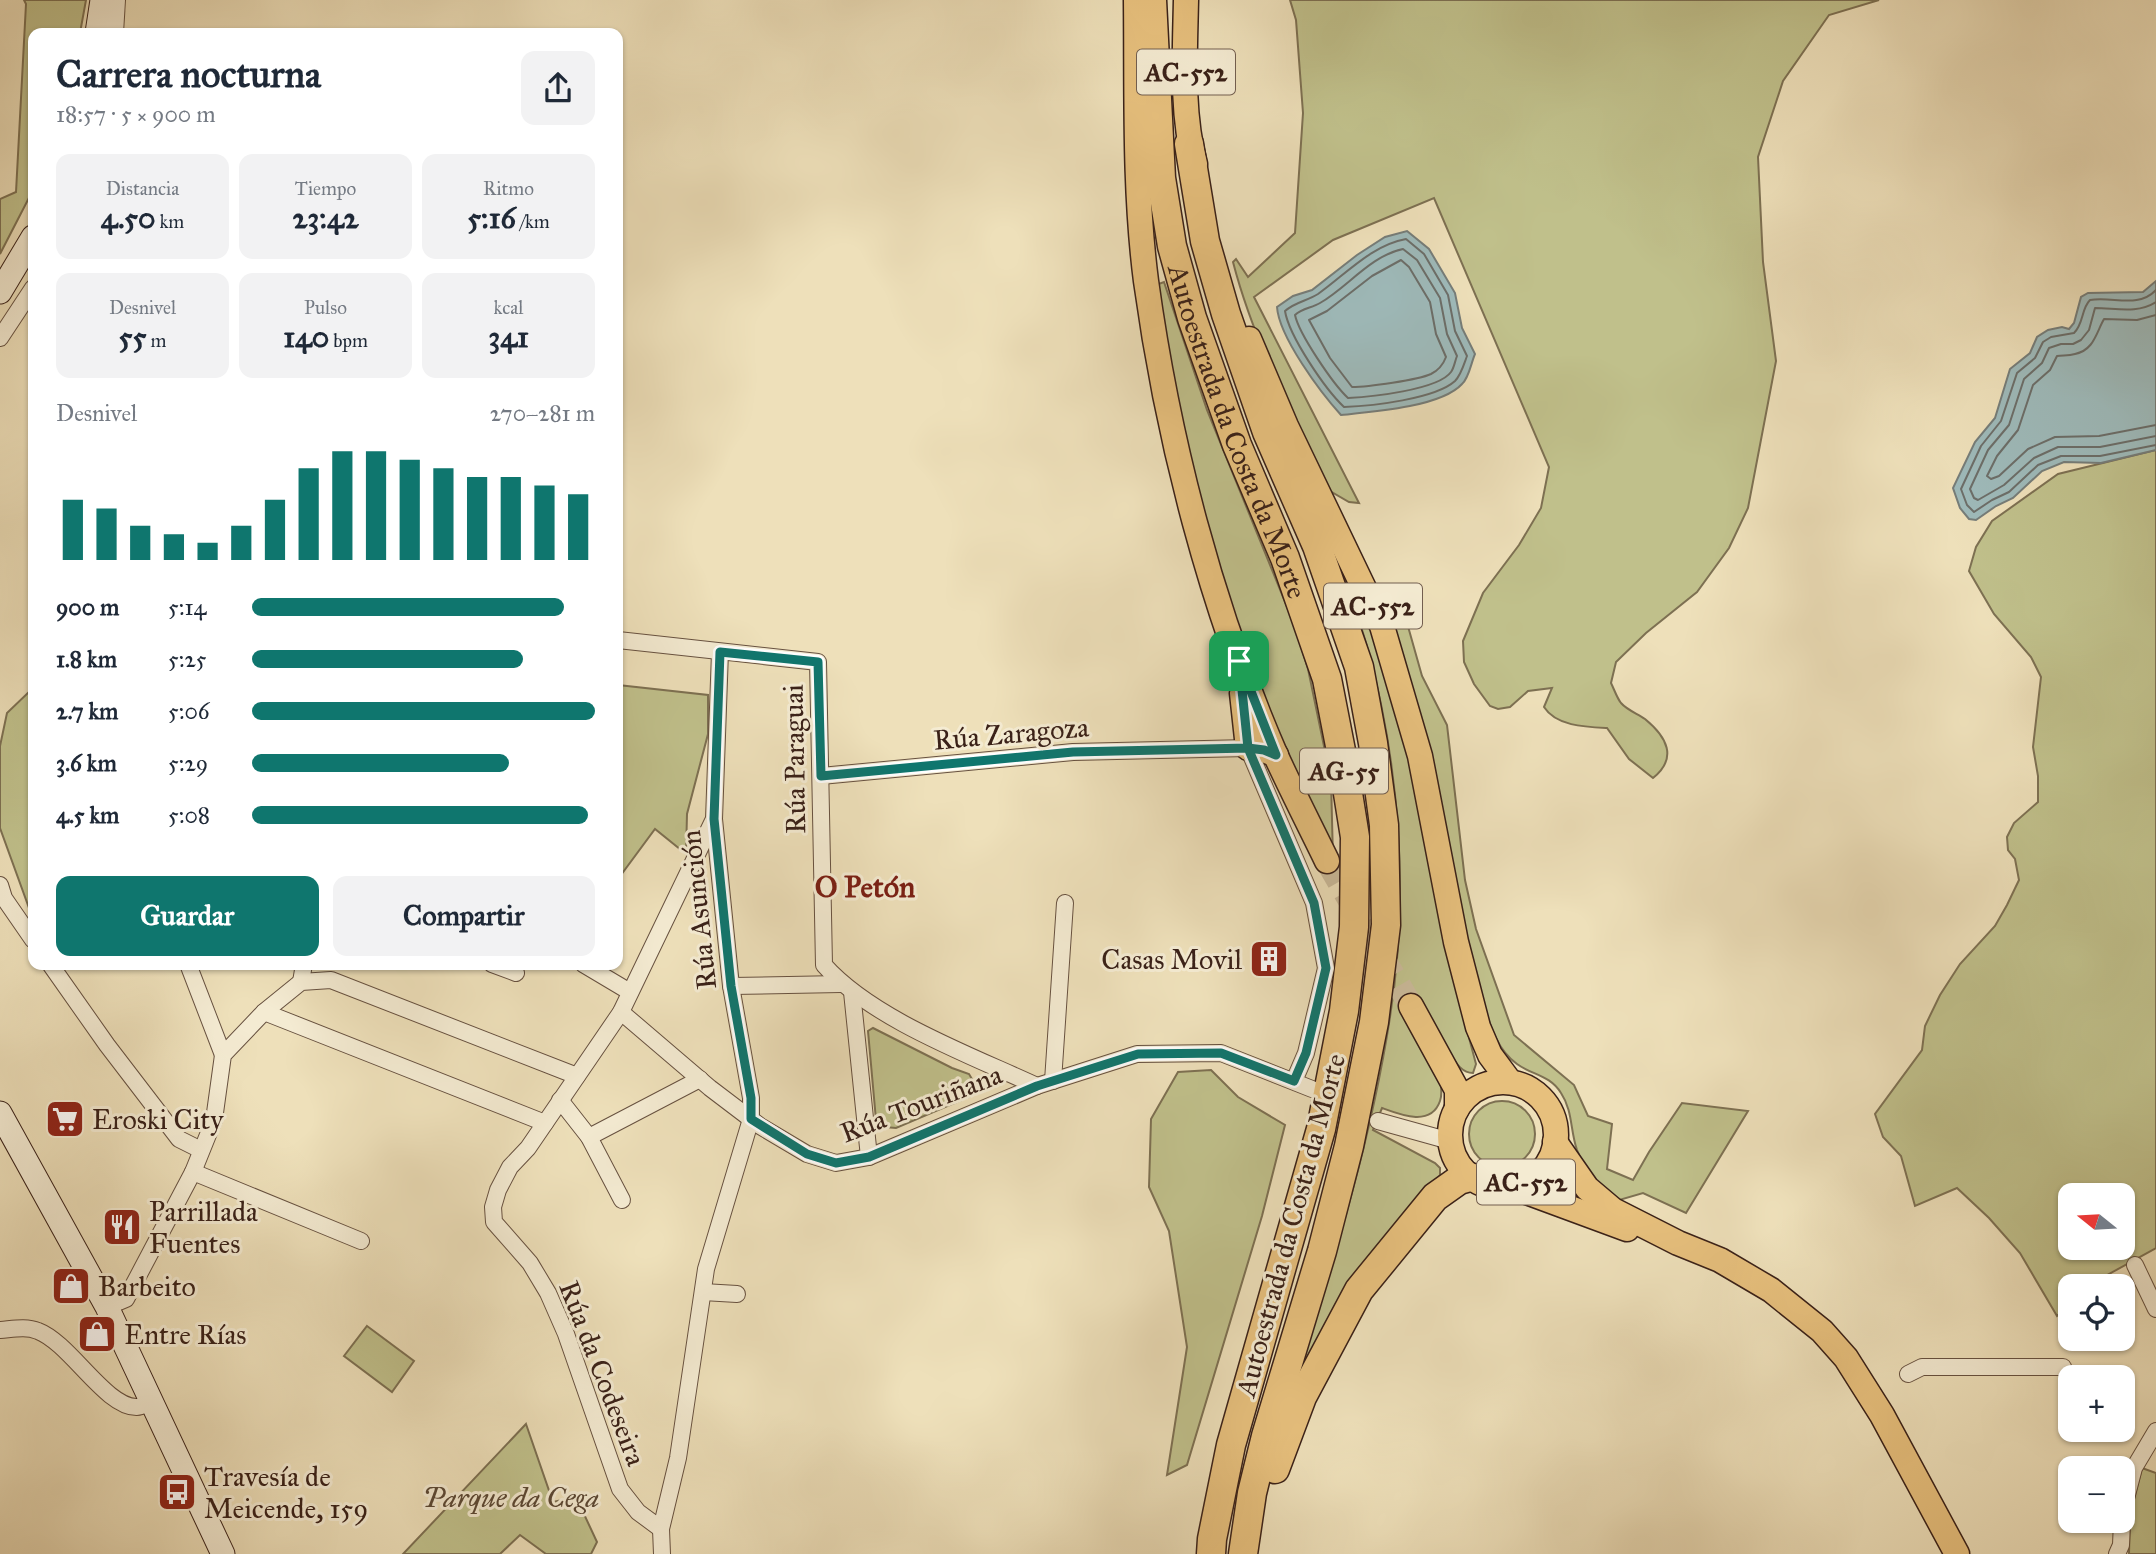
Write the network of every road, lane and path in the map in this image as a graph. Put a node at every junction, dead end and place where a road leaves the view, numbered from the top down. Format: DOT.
graph roads {
  1 [pos="102,0"];
  2 [pos="117,0"];
  3 [pos="1136,0"];
  4 [pos="1152,0"];
  5 [pos="1186,0"];
  6 [pos="98,28"];
  7 [pos="115,28"];
  8 [pos="1189,144"];
  9 [pos="28,246"];
  10 [pos="20,261"];
  11 [pos="0,279"];
  12 [pos="0,292"];
  13 [pos="28,296"];
  14 [pos="0,338"];
  15 [pos="623,641"];
  16 [pos="720,652"];
  17 [pos="1239,661"];
  18 [pos="1248,748"];
  19 [pos="1276,755"];
  20 [pos="821,776"];
  21 [pos="714,819"];
  22 [pos="1327,861"];
  23 [pos="0,884"];
  24 [pos="1065,903"];
  25 [pos="28,933"];
  26 [pos="54,970"];
  27 [pos="190,970"];
  28 [pos="303,970"];
  29 [pos="508,970"];
  30 [pos="593,970"];
  31 [pos="516,973"];
  32 [pos="301,982"];
  33 [pos="731,986"];
  34 [pos="846,988"];
  35 [pos="630,992"];
  36 [pos="1410,1006"];
  37 [pos="264,1012"];
  38 [pos="621,1012"];
  39 [pos="223,1055"];
  40 [pos="577,1076"];
  41 [pos="700,1079"];
  42 [pos="1053,1081"];
  43 [pos="1294,1081"];
  44 [pos="1510,1082"];
  45 [pos="1037,1086"];
  46 [pos="1312,1089"];
  47 [pos="560,1100"];
  48 [pos="1457,1108"];
  49 [pos="0,1113"];
  50 [pos="751,1119"];
  51 [pos="1378,1121"];
  52 [pos="545,1123"];
  53 [pos="589,1137"];
  54 [pos="1450,1141"];
  55 [pos="1555,1142"];
  56 [pos="201,1150"];
  57 [pos="869,1157"];
  58 [pos="193,1172"];
  59 [pos="1470,1177"];
  60 [pos="1513,1187"];
  61 [pos="622,1200"];
  62 [pos="361,1241"];
  63 [pos="1678,1243"];
  64 [pos="2135,1265"];
  65 [pos="703,1292"];
  66 [pos="737,1294"];
  67 [pos="107,1307"];
  68 [pos="2156,1309"];
  69 [pos="0,1330"];
  70 [pos="2058,1367"];
  71 [pos="1908,1374"];
  72 [pos="153,1401"];
  73 [pos="2156,1431"];
  74 [pos="2135,1466"];
  75 [pos="662,1529"];
  76 [pos="2122,1533"];
  77 [pos="223,1554"];
  78 [pos="662,1554"];
  79 [pos="1211,1554"];
  80 [pos="1243,1554"];
  81 [pos="1259,1554"];
  82 [pos="1957,1554"];
  83 [pos="2117,1554"];
  1 -- 6 [label="main road"];
  2 -- 7 [label="street"];
  3 -- 17 [label="main road, AC-552"];
  4 -- 79 [label="highway, Autoestrada da Costa da Morte / AG-55"];
  5 -- 8 [label="main road, AC-552"];
  8 -- 44 [label="main road, AC-552"];
  8 -- 80 [label="highway, Autoestrada da Costa da Morte / AG-55"];
  9 -- 10 [label="main road"];
  10 -- 11 [label="main road"];
  10 -- 12 [label="main road"];
  13 -- 14 [label="street"];
  15 -- 16 [label="street, Rúa Paraguai"];
  16 -- 20 [label="street, Rúa Paraguai"];
  16 -- 21 [label="street, Rúa Asunción"];
  17 -- 18 [label="main road"];
  17 -- 19 [label="main road, AC-552"];
  18 -- 19 [label="main road"];
  18 -- 20 [label="street, Rúa Zaragoza"];
  18 -- 43 [label="street"];
  19 -- 22 [label="main road, AC-552"];
  20 -- 34 [label="street, Rúa Paraguai"];
  21 -- 33 [label="street, Rúa Asunción"];
  21 -- 35 [label="street"];
  23 -- 25 [label="street"];
  24 -- 42 [label="street"];
  26 -- 56 [label="street"];
  27 -- 39 [label="street"];
  28 -- 32 [label="street"];
  29 -- 31 [label="street"];
  30 -- 35 [label="street"];
  32 -- 37 [label="street"];
  32 -- 40 [label="street"];
  33 -- 34 [label="street"];
  33 -- 50 [label="street, Rúa Asunción"];
  34 -- 45 [label="street"];
  34 -- 57 [label="street"];
  35 -- 38 [label="street"];
  36 -- 48 [label="main road, AC-552"];
  37 -- 39 [label="street"];
  37 -- 52 [label="street"];
  38 -- 40 [label="street"];
  38 -- 41 [label="street, Rúa Touriñana"];
  39 -- 56 [label="street"];
  40 -- 47 [label="street"];
  41 -- 50 [label="street, Rúa Touriñana"];
  41 -- 53 [label="street"];
  42 -- 43 [label="street, Rúa Touriñana"];
  42 -- 45 [label="street, Rúa Touriñana"];
  43 -- 46 [label="street, Rúa Touriñana"];
  44 -- 48 [label="main road"];
  44 -- 55 [label="main road, AC-552"];
  45 -- 57 [label="street, Rúa Touriñana"];
  47 -- 52 [label="street"];
  47 -- 53 [label="street"];
  48 -- 54 [label="main road, AC-552"];
  49 -- 67 [label="main road"];
  50 -- 57 [label="street, Rúa Touriñana"];
  50 -- 65 [label="street"];
  51 -- 54 [label="street"];
  52 -- 75 [label="street, Rúa da Codeseira"];
  53 -- 61 [label="street"];
  54 -- 59 [label="main road, AC-552"];
  55 -- 60 [label="main road, AC-552"];
  55 -- 63 [label="main road, AC-552"];
  56 -- 58 [label="street"];
  58 -- 62 [label="street"];
  58 -- 67 [label="street"];
  59 -- 60 [label="main road, AC-552"];
  59 -- 81 [label="highway"];
  60 -- 63 [label="main road, AC-552"];
  63 -- 82 [label="main road, AC-552"];
  64 -- 68 [label="street"];
  65 -- 66 [label="street"];
  65 -- 75 [label="street"];
  67 -- 72 [label="main road"];
  69 -- 72 [label="street"];
  70 -- 71 [label="street"];
  72 -- 77 [label="main road"];
  73 -- 74 [label="street"];
  75 -- 78 [label="street"];
  76 -- 83 [label="street"];
}
